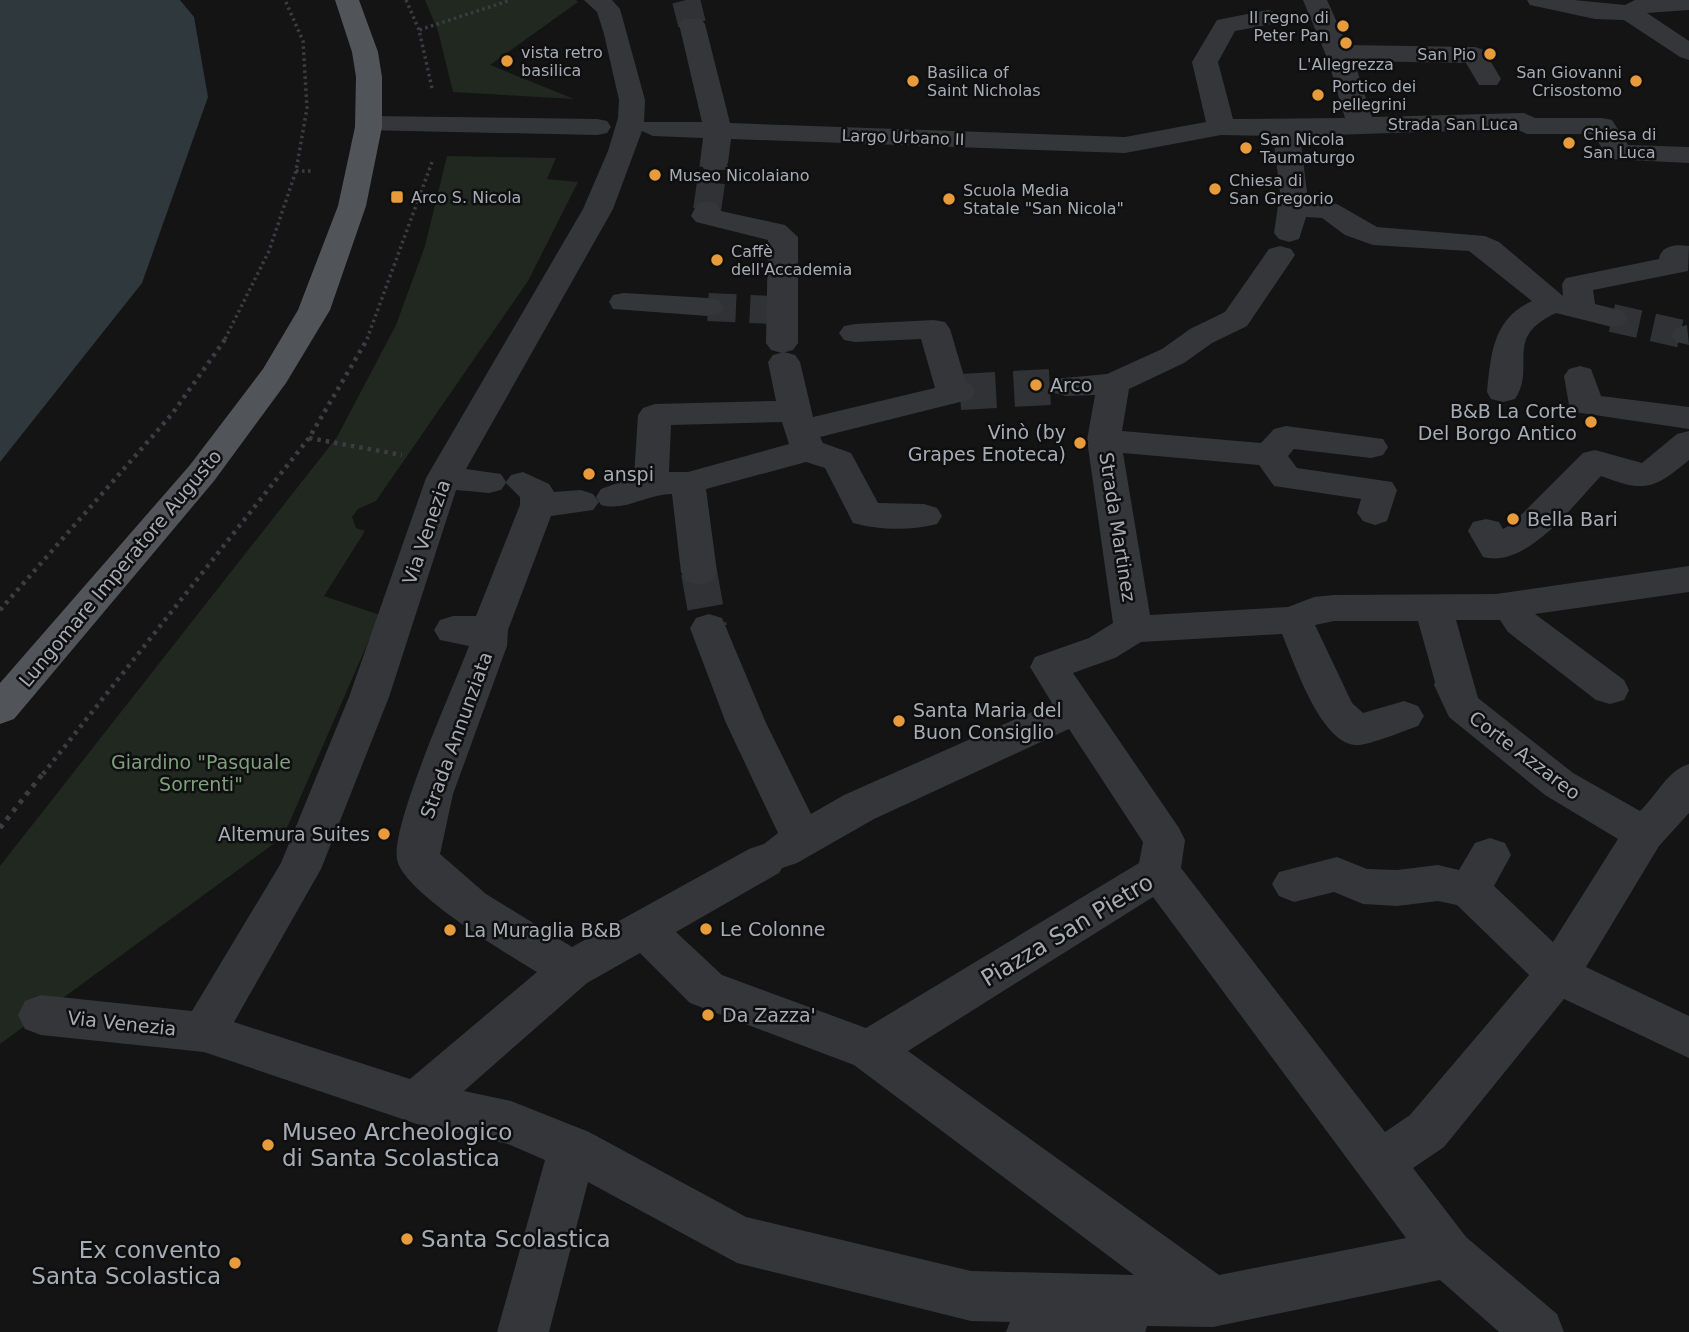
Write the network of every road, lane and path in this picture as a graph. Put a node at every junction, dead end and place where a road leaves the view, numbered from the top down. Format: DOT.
graph roads {
  1 [pos="285,0"];
  2 [pos="347,0"];
  3 [pos="405,0"];
  4 [pos="511,0"];
  5 [pos="596,0"];
  6 [pos="1539,0"];
  7 [pos="1682,1"];
  8 [pos="1316,12"];
  9 [pos="1630,13"];
  10 [pos="1268,18"];
  11 [pos="692,24"];
  12 [pos="419,30"];
  13 [pos="1689,52"];
  14 [pos="1338,53"];
  15 [pos="1488,79"];
  16 [pos="434,96"];
  17 [pos="371,124"];
  18 [pos="1361,125"];
  19 [pos="597,127"];
  20 [pos="1221,127"];
  21 [pos="653,128"];
  22 [pos="1285,128"];
  23 [pos="718,130"];
  24 [pos="1689,155"];
  25 [pos="713,163"];
  26 [pos="311,170"];
  27 [pos="296,171"];
  28 [pos="707,210"];
  29 [pos="1288,233"];
  30 [pos="1689,255"];
  31 [pos="624,302"];
  32 [pos="1567,306"];
  33 [pos="708,307"];
  34 [pos="1612,318"];
  35 [pos="855,333"];
  36 [pos="1580,376"];
  37 [pos="1113,384"];
  38 [pos="1066,386"];
  39 [pos="1503,392"];
  40 [pos="1689,418"];
  41 [pos="801,430"];
  42 [pos="309,438"];
  43 [pos="1104,440"];
  44 [pos="1689,442"];
  45 [pos="1371,447"];
  46 [pos="402,455"];
  47 [pos="1269,455"];
  48 [pos="443,478"];
  49 [pos="489,482"];
  50 [pos="651,483"];
  51 [pos="688,483"];
  52 [pos="1375,513"];
  53 [pos="924,516"];
  54 [pos="1486,531"];
  55 [pos="699,572"];
  56 [pos="1689,579"];
  57 [pos="1510,605"];
  58 [pos="1433,606"];
  59 [pos="0,610"];
  60 [pos="1294,620"];
  61 [pos="709,628"];
  62 [pos="1133,629"];
  63 [pos="439,630"];
  64 [pos="1611,690"];
  65 [pos="1079,708"];
  66 [pos="0,709"];
  67 [pos="1404,716"];
  68 [pos="1673,809"];
  69 [pos="782,851"];
  70 [pos="1159,872"];
  71 [pos="1294,884"];
  72 [pos="644,929"];
  73 [pos="571,970"];
  74 [pos="1557,974"];
  75 [pos="41,1015"];
  76 [pos="204,1032"];
  77 [pos="1689,1038"];
  78 [pos="870,1050"];
  79 [pos="416,1103"];
  80 [pos="572,1148"];
  81 [pos="1378,1164"];
  82 [pos="1448,1254"];
  83 [pos="1213,1302"];
  84 [pos="523,1332"];
  85 [pos="1032,1332"];
  86 [pos="1538,1332"];
  1 -- 27 [label="path"];
  2 -- 17 [label="main road, Lungomare Imperatore Augusto"];
  3 -- 12 [label="path"];
  4 -- 12 [label="path"];
  5 -- 48 [label="street, Via Venezia"];
  6 -- 9 [label="street"];
  7 -- 9 [label="street"];
  8 -- 14 [label="street"];
  9 -- 13 [label="street"];
  10 -- 20 [label="street"];
  11 -- 23 [label="street"];
  12 -- 16 [label="path"];
  14 -- 15 [label="street"];
  14 -- 18 [label="street"];
  17 -- 19 [label="street"];
  17 -- 66 [label="main road, Lungomare Imperatore Augusto"];
  18 -- 22 [label="street, Strada San Luca"];
  18 -- 24 [label="street, Strada San Luca"];
  20 -- 22 [label="street, Strada San Luca"];
  20 -- 23 [label="street, Largo Urbano II"];
  21 -- 23 [label="street, Largo Urbano II"];
  22 -- 29 [label="street"];
  23 -- 25 [label="street"];
  26 -- 27 [label="path"];
  27 -- 59 [label="path"];
  28 -- 41 [label="street"];
  29 -- 32 [label="street"];
  29 -- 37 [label="street"];
  30 -- 32 [label="street"];
  31 -- 33 [label="street"];
  32 -- 34 [label="street"];
  32 -- 39 [label="street"];
  35 -- 41 [label="street"];
  36 -- 40 [label="street"];
  37 -- 38 [label="street"];
  37 -- 43 [label="street, Strada Martinez"];
  41 -- 50 [label="street"];
  41 -- 51 [label="street"];
  41 -- 53 [label="street"];
  42 -- 46 [label="path"];
  43 -- 47 [label="street"];
  43 -- 62 [label="street, Strada Martinez"];
  44 -- 54 [label="street"];
  45 -- 47 [label="street"];
  47 -- 52 [label="street"];
  48 -- 49 [label="street"];
  48 -- 63 [label="street, Via Venezia"];
  50 -- 51 [label="street"];
  50 -- 63 [label="street"];
  51 -- 55 [label="street"];
  56 -- 57 [label="street"];
  57 -- 58 [label="street"];
  57 -- 64 [label="street"];
  58 -- 60 [label="street"];
  58 -- 68 [label="street, Corte Azzareo"];
  60 -- 62 [label="street"];
  60 -- 67 [label="street"];
  61 -- 69 [label="street"];
  62 -- 65 [label="street"];
  63 -- 73 [label="street, Strada Annunziata"];
  63 -- 76 [label="street, Via Venezia"];
  65 -- 69 [label="street"];
  65 -- 70 [label="street"];
  68 -- 74 [label="street"];
  69 -- 72 [label="street"];
  70 -- 78 [label="street, Piazza San Pietro"];
  70 -- 81 [label="street, Piazza San Pietro"];
  71 -- 74 [label="street"];
  72 -- 73 [label="street"];
  72 -- 78 [label="street"];
  73 -- 79 [label="street"];
  74 -- 77 [label="street"];
  74 -- 81 [label="street"];
  75 -- 76 [label="street, Via Venezia"];
  76 -- 79 [label="street, Via Venezia"];
  78 -- 83 [label="street"];
  79 -- 80 [label="street, Via Venezia"];
  80 -- 83 [label="street"];
  80 -- 84 [label="street"];
  81 -- 82 [label="street, Piazza San Pietro"];
  82 -- 83 [label="street"];
  82 -- 86 [label="street, Piazza San Pietro"];
  83 -- 85 [label="street"];
}
